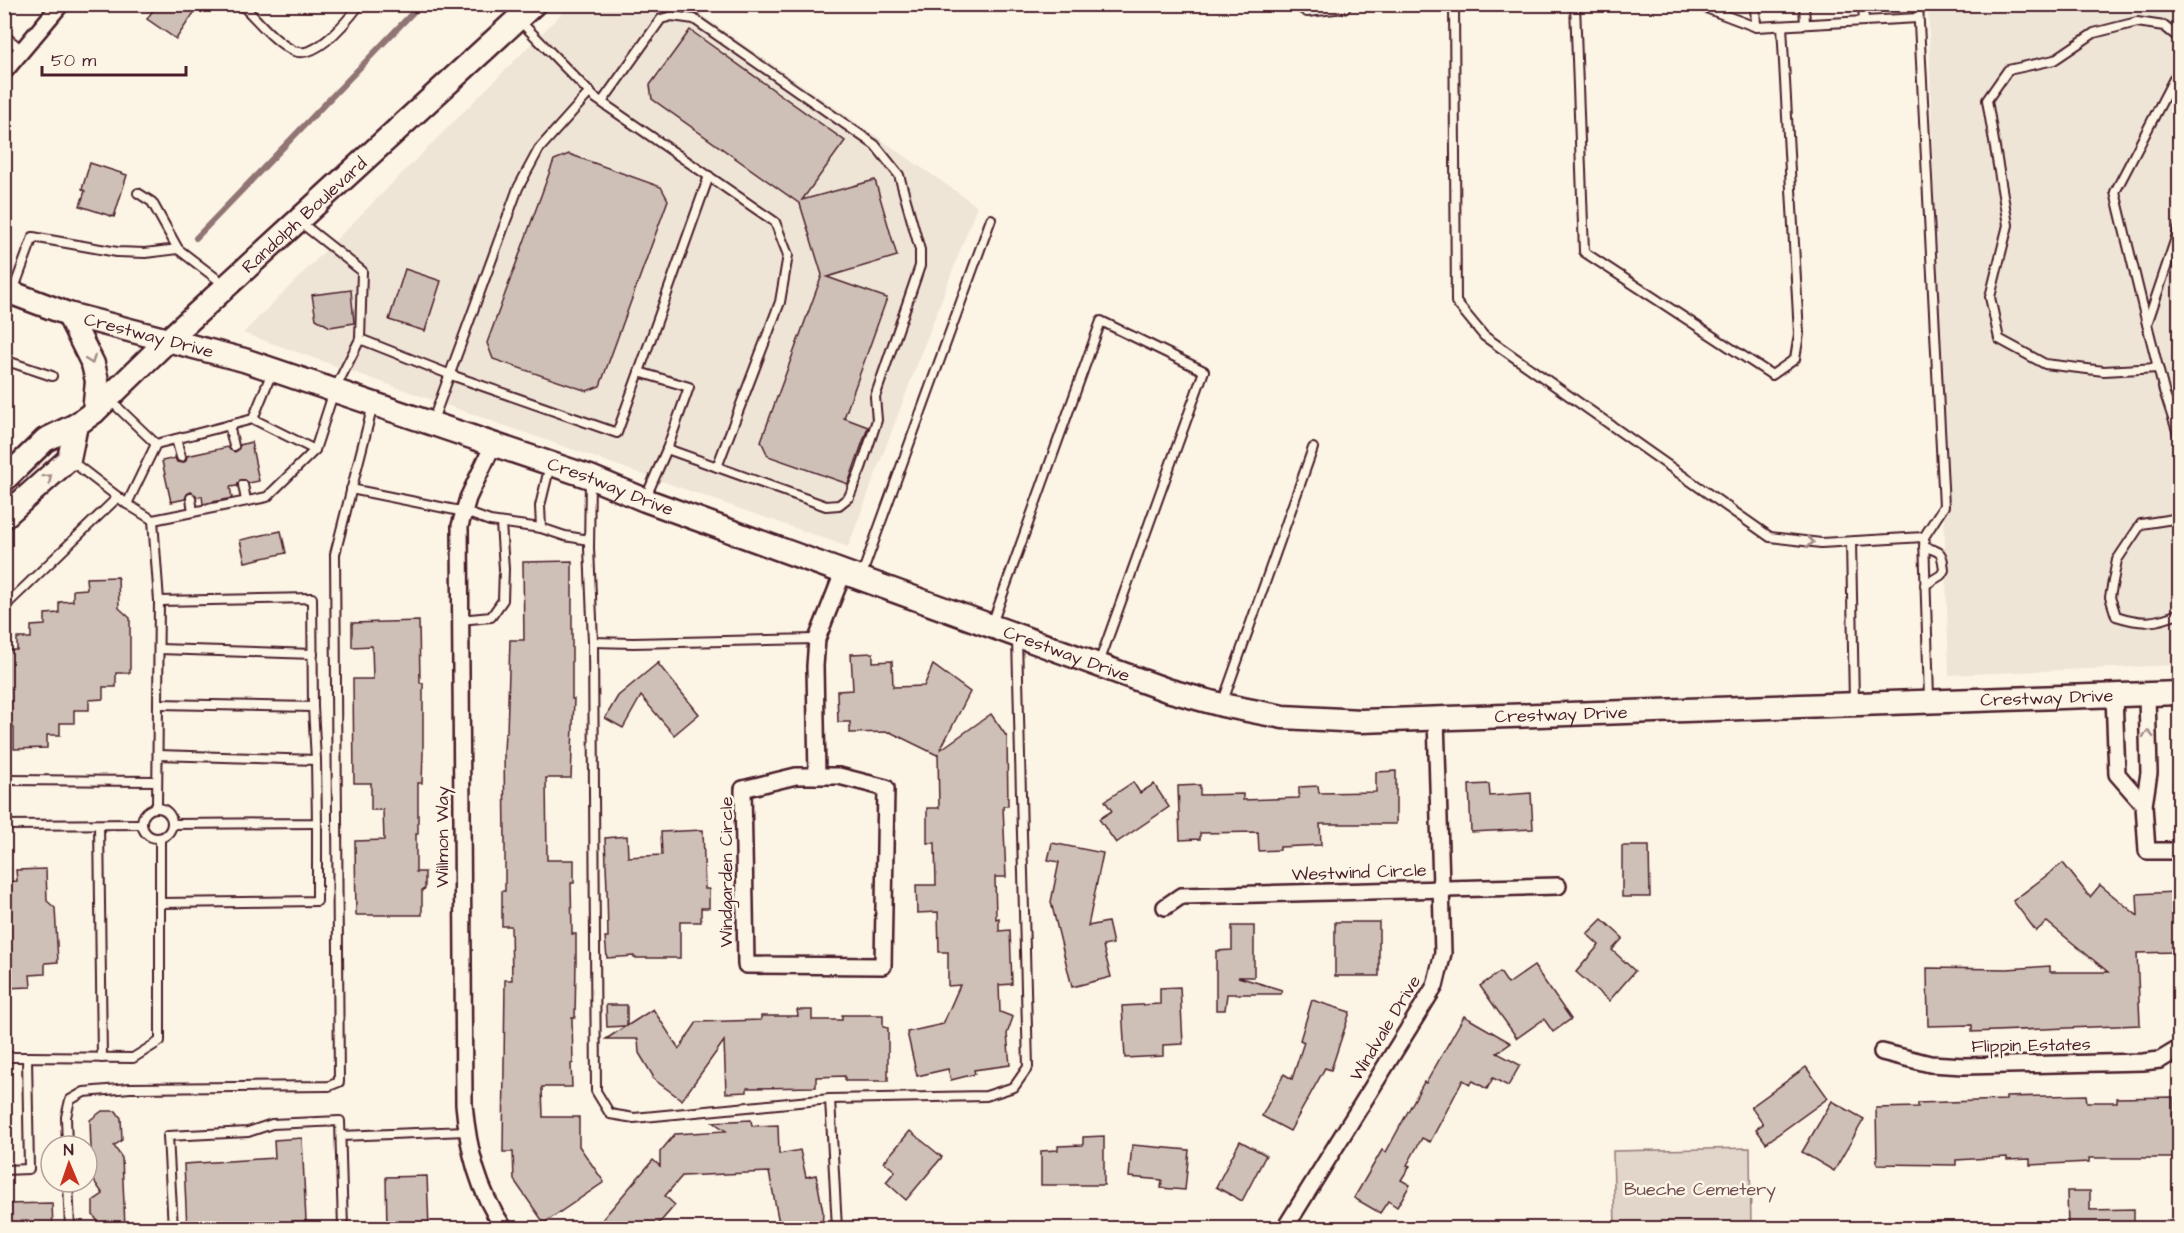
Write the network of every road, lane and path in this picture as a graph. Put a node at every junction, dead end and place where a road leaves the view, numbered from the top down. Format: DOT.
graph roads {
  1 [pos="61,4"];
  2 [pos="241,4"];
  3 [pos="360,4"];
  4 [pos="1294,4"];
  5 [pos="1348,4"];
  6 [pos="1454,4"];
  7 [pos="1575,4"];
  8 [pos="1695,4"];
  9 [pos="1755,4"];
  10 [pos="1804,4"];
  11 [pos="1863,4"];
  12 [pos="1918,4"];
  13 [pos="526,12"];
  14 [pos="1918,18"];
  15 [pos="1864,21"];
  16 [pos="1805,24"];
  17 [pos="1782,26"];
  18 [pos="1756,27"];
  19 [pos="4,35"];
  20 [pos="2180,39"];
  21 [pos="22,50"];
  22 [pos="2180,66"];
  23 [pos="4,72"];
  24 [pos="590,92"];
  25 [pos="602,102"];
  26 [pos="709,176"];
  27 [pos="138,193"];
  28 [pos="991,219"];
  29 [pos="298,220"];
  30 [pos="2180,226"];
  31 [pos="178,249"];
  32 [pos="226,286"];
  33 [pos="8,292"];
  34 [pos="68,314"];
  35 [pos="2147,324"];
  36 [pos="169,339"];
  37 [pos="360,339"];
  38 [pos="4,360"];
  39 [pos="2158,368"];
  40 [pos="273,370"];
  41 [pos="639,372"];
  42 [pos="451,375"];
  43 [pos="52,376"];
  44 [pos="334,391"];
  45 [pos="374,404"];
  46 [pos="93,412"];
  47 [pos="253,419"];
  48 [pos="431,424"];
  49 [pos="229,425"];
  50 [pos="176,439"];
  51 [pos="2180,440"];
  52 [pos="156,444"];
  53 [pos="493,445"];
  54 [pos="234,446"];
  55 [pos="667,448"];
  56 [pos="1312,448"];
  57 [pos="315,450"];
  58 [pos="181,457"];
  59 [pos="69,459"];
  60 [pos="550,463"];
  61 [pos="717,467"];
  62 [pos="10,473"];
  63 [pos="590,477"];
  64 [pos="243,485"];
  65 [pos="351,489"];
  66 [pos="118,497"];
  67 [pos="191,498"];
  68 [pos="246,500"];
  69 [pos="645,500"];
  70 [pos="127,504"];
  71 [pos="193,512"];
  72 [pos="465,512"];
  73 [pos="4,517"];
  74 [pos="2180,518"];
  75 [pos="153,520"];
  76 [pos="501,523"];
  77 [pos="541,528"];
  78 [pos="1924,537"];
  79 [pos="590,540"];
  80 [pos="1851,542"];
  81 [pos="1924,547"];
  82 [pos="852,576"];
  83 [pos="1925,585"];
  84 [pos="159,601"];
  85 [pos="4,607"];
  86 [pos="2180,614"];
  87 [pos="460,620"];
  88 [pos="992,626"];
  89 [pos="1017,634"];
  90 [pos="817,639"];
  91 [pos="593,642"];
  92 [pos="159,649"];
  93 [pos="313,654"];
  94 [pos="1098,665"];
  95 [pos="2180,693"];
  96 [pos="2147,695"];
  97 [pos="2114,696"];
  98 [pos="1929,702"];
  99 [pos="158,704"];
  100 [pos="1854,704"];
  101 [pos="1222,705"];
  102 [pos="313,707"];
  103 [pos="1436,718"];
  104 [pos="158,755"];
  105 [pos="316,760"];
  106 [pos="818,776"];
  107 [pos="4,780"];
  108 [pos="157,781"];
  109 [pos="2144,805"];
  110 [pos="157,807"];
  111 [pos="317,823"];
  112 [pos="142,824"];
  113 [pos="172,824"];
  114 [pos="4,825"];
  115 [pos="99,825"];
  116 [pos="160,837"];
  117 [pos="2180,850"];
  118 [pos="1558,886"];
  119 [pos="1441,889"];
  120 [pos="160,903"];
  121 [pos="1165,906"];
  122 [pos="2180,1048"];
  123 [pos="1882,1052"];
  124 [pos="4,1057"];
  125 [pos="27,1057"];
  126 [pos="102,1058"];
  127 [pos="830,1099"];
  128 [pos="466,1131"];
  129 [pos="67,1134"];
  130 [pos="341,1136"];
  131 [pos="4,1170"];
  132 [pos="69,1194"];
  133 [pos="70,1228"];
  134 [pos="173,1228"];
  135 [pos="343,1228"];
  136 [pos="504,1228"];
  137 [pos="837,1228"];
  138 [pos="1285,1228"];
  1 -- 21 [label="street"];
  2 -- 3 [label="lane"];
  4 -- 5 [label="lane"];
  6 -- 80 [label="lane, one-way"];
  7 -- 17 [label="lane"];
  8 -- 18 [label="lane"];
  9 -- 18 [label="lane"];
  10 -- 16 [label="lane"];
  11 -- 15 [label="lane"];
  12 -- 14 [label="lane"];
  13 -- 24 [label="lane"];
  13 -- 29 [label="main road, Randolph Boulevard"];
  14 -- 15 [label="lane"];
  14 -- 78 [label="lane"];
  15 -- 16 [label="lane"];
  16 -- 17 [label="lane"];
  17 -- 18 [label="lane"];
  19 -- 21 [label="lane"];
  20 -- 39 [label="lane"];
  21 -- 23 [label="street"];
  22 -- 35 [label="lane"];
  24 -- 25 [label="lane"];
  24 -- 42 [label="lane"];
  25 -- 26 [label="lane"];
  25 -- 61 [label="lane"];
  26 -- 41 [label="lane"];
  26 -- 61 [label="lane"];
  27 -- 31 [label="lane"];
  28 -- 82 [label="lane"];
  29 -- 32 [label="main road, Randolph Boulevard"];
  29 -- 37 [label="lane"];
  30 -- 35 [label="lane"];
  31 -- 32 [label="lane"];
  31 -- 33 [label="lane"];
  32 -- 36 [label="main road, Randolph Boulevard"];
  33 -- 34 [label="main road, Crestway Drive"];
  34 -- 36 [label="main road, Crestway Drive"];
  34 -- 46 [label="main road, one-way"];
  35 -- 39 [label="lane"];
  36 -- 40 [label="main road, Crestway Drive"];
  36 -- 46 [label="main road, Randolph Boulevard"];
  37 -- 42 [label="lane"];
  37 -- 44 [label="lane"];
  38 -- 43 [label="lane"];
  39 -- 51 [label="lane"];
  40 -- 44 [label="main road, Crestway Drive"];
  40 -- 47 [label="lane"];
  41 -- 42 [label="lane"];
  41 -- 55 [label="lane"];
  42 -- 48 [label="lane"];
  44 -- 45 [label="main road, Crestway Drive"];
  44 -- 57 [label="lane"];
  45 -- 48 [label="main road, Crestway Drive"];
  45 -- 65 [label="lane"];
  46 -- 52 [label="lane"];
  46 -- 59 [label="main road"];
  46 -- 62 [label="main road, Randolph Boulevard"];
  47 -- 49 [label="lane"];
  47 -- 57 [label="lane"];
  48 -- 53 [label="main road, Crestway Drive"];
  49 -- 50 [label="lane"];
  49 -- 54 [label="lane"];
  50 -- 52 [label="lane"];
  50 -- 58 [label="lane"];
  52 -- 70 [label="lane"];
  53 -- 60 [label="main road, Crestway Drive"];
  53 -- 72 [label="street, Willmon Way"];
  55 -- 61 [label="lane"];
  55 -- 69 [label="lane"];
  56 -- 101 [label="lane"];
  57 -- 68 [label="lane"];
  59 -- 66 [label="lane"];
  73 -- 59 [label="main road, one-way"];
  60 -- 63 [label="main road, Crestway Drive"];
  60 -- 77 [label="lane"];
  63 -- 69 [label="main road, Crestway Drive"];
  63 -- 79 [label="lane"];
  64 -- 68 [label="lane"];
  65 -- 72 [label="lane"];
  65 -- 129 [label="lane"];
  66 -- 70 [label="lane"];
  66 -- 85 [label="lane"];
  67 -- 71 [label="lane"];
  68 -- 71 [label="lane"];
  69 -- 82 [label="main road, Crestway Drive"];
  70 -- 75 [label="lane"];
  71 -- 75 [label="lane"];
  72 -- 76 [label="lane"];
  72 -- 87 [label="street, Willmon Way"];
  74 -- 86 [label="lane"];
  75 -- 84 [label="lane"];
  76 -- 77 [label="lane"];
  76 -- 87 [label="lane"];
  77 -- 79 [label="lane"];
  78 -- 80 [label="lane"];
  78 -- 81 [label="lane"];
  79 -- 91 [label="lane"];
  80 -- 100 [label="lane"];
  81 -- 83 [label="lane"];
  81 -- 83 [label="lane"];
  82 -- 88 [label="main road, Crestway Drive"];
  82 -- 90 [label="street"];
  83 -- 98 [label="lane"];
  84 -- 92 [label="lane"];
  84 -- 93 [label="lane"];
  87 -- 128 [label="street, Willmon Way"];
  88 -- 89 [label="main road, Crestway Drive"];
  88 -- 94 [label="lane"];
  89 -- 94 [label="main road, Crestway Drive"];
  89 -- 127 [label="lane"];
  90 -- 91 [label="lane"];
  90 -- 106 [label="street"];
  91 -- 127 [label="lane"];
  92 -- 93 [label="lane"];
  92 -- 99 [label="lane"];
  93 -- 102 [label="lane"];
  94 -- 101 [label="main road, Crestway Drive"];
  95 -- 96 [label="main road, Crestway Drive"];
  96 -- 97 [label="main road, Crestway Drive"];
  109 -- 96 [label="street, one-way"];
  97 -- 98 [label="main road, Crestway Drive"];
  97 -- 109 [label="street"];
  98 -- 100 [label="main road, Crestway Drive"];
  99 -- 102 [label="lane"];
  99 -- 104 [label="lane"];
  100 -- 103 [label="main road, Crestway Drive"];
  101 -- 103 [label="main road, Crestway Drive"];
  102 -- 105 [label="lane"];
  103 -- 119 [label="street, Windvale Drive"];
  104 -- 105 [label="lane"];
  104 -- 108 [label="lane"];
  105 -- 111 [label="lane"];
  106 -- 106 [label="street, Windgarden Circle"];
  107 -- 108 [label="lane"];
  108 -- 110 [label="lane"];
  109 -- 117 [label="street"];
  110 -- 112 [label="lane"];
  110 -- 113 [label="lane"];
  111 -- 113 [label="lane"];
  111 -- 120 [label="lane"];
  112 -- 115 [label="lane"];
  112 -- 116 [label="lane"];
  113 -- 116 [label="lane"];
  114 -- 115 [label="lane"];
  115 -- 126 [label="lane"];
  116 -- 120 [label="lane"];
  118 -- 119 [label="street, Westwind Circle"];
  119 -- 121 [label="street, Westwind Circle"];
  119 -- 138 [label="street, Windvale Drive"];
  120 -- 126 [label="lane"];
  122 -- 123 [label="street, Flippin Estates"];
  124 -- 125 [label="lane"];
  125 -- 126 [label="lane"];
  125 -- 131 [label="lane"];
  127 -- 137 [label="lane"];
  128 -- 130 [label="lane"];
  128 -- 136 [label="street, Willmon Way"];
  130 -- 134 [label="lane"];
  130 -- 135 [label="lane"];
  132 -- 133 [label="lane"];
}
